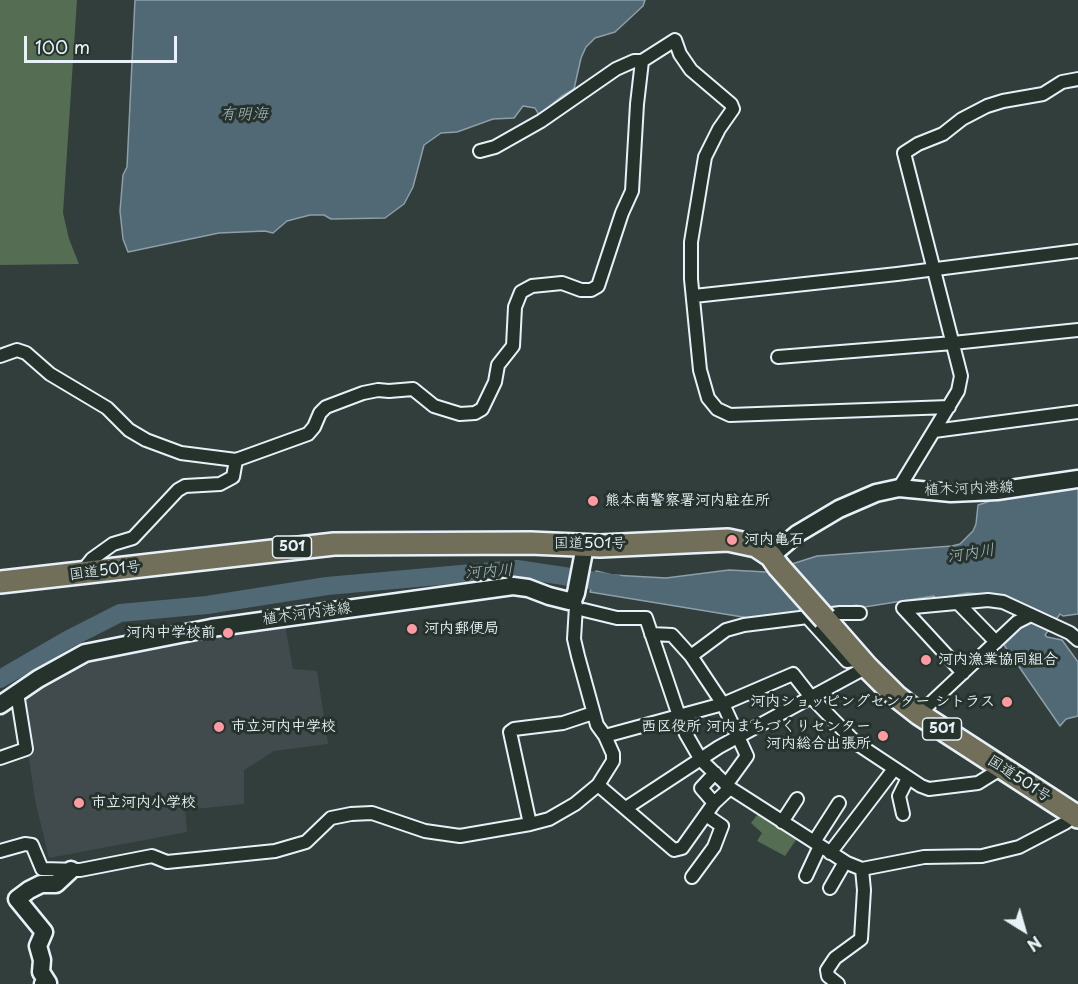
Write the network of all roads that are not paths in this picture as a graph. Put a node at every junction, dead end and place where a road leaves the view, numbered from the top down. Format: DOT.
graph roads {
  1 [pos="642,61"];
  2 [pos="1078,79"];
  3 [pos="480,151"];
  4 [pos="1078,251"];
  5 [pos="933,269"];
  6 [pos="694,296"];
  7 [pos="1078,330"];
  8 [pos="953,343"];
  9 [pos="0,356"];
  10 [pos="778,357"];
  11 [pos="949,407"];
  12 [pos="1078,412"];
  13 [pos="934,431"];
  14 [pos="237,460"];
  15 [pos="1078,479"];
  16 [pos="899,488"];
  17 [pos="584,552"];
  18 [pos="774,561"];
  19 [pos="80,574"];
  20 [pos="0,582"];
  21 [pos="578,600"];
  22 [pos="958,603"];
  23 [pos="860,613"];
  24 [pos="1031,615"];
  25 [pos="817,619"];
  26 [pos="651,634"];
  27 [pos="1071,634"];
  28 [pos="996,642"];
  29 [pos="691,656"];
  30 [pos="863,663"];
  31 [pos="963,673"];
  32 [pos="17,693"];
  33 [pos="812,697"];
  34 [pos="723,704"];
  35 [pos="0,705"];
  36 [pos="593,713"];
  37 [pos="919,714"];
  38 [pos="679,716"];
  39 [pos="605,736"];
  40 [pos="739,736"];
  41 [pos="0,758"];
  42 [pos="701,760"];
  43 [pos="1002,768"];
  44 [pos="894,769"];
  45 [pos="715,773"];
  46 [pos="908,778"];
  47 [pos="598,784"];
  48 [pos="728,786"];
  49 [pos="797,799"];
  50 [pos="714,803"];
  51 [pos="839,803"];
  52 [pos="626,808"];
  53 [pos="705,814"];
  54 [pos="903,814"];
  55 [pos="1077,815"];
  56 [pos="782,822"];
  57 [pos="530,824"];
  58 [pos="821,847"];
  59 [pos="0,851"];
  60 [pos="845,862"];
  61 [pos="862,869"];
  62 [pos="71,870"];
  63 [pos="806,876"];
  64 [pos="693,877"];
  65 [pos="830,888"];
  66 [pos="44,984"];
  67 [pos="838,984"];
  1 -- 3 [label="street"];
  1 -- 6 [label="street"];
  1 -- 14 [label="street"];
  2 -- 5 [label="street"];
  4 -- 5 [label="street"];
  5 -- 6 [label="street"];
  5 -- 8 [label="street"];
  6 -- 11 [label="street"];
  7 -- 8 [label="street"];
  8 -- 10 [label="street"];
  8 -- 11 [label="street"];
  9 -- 14 [label="street"];
  11 -- 13 [label="street"];
  12 -- 13 [label="street"];
  13 -- 16 [label="street"];
  14 -- 19 [label="street"];
  15 -- 16 [label="main road, 植木河内港線"];
  16 -- 18 [label="main road, 植木河内港線"];
  17 -- 18 [label="highway, 国道501号 / 501"];
  17 -- 19 [label="highway, 国道501号 / 501"];
  17 -- 21 [label="main road"];
  18 -- 25 [label="highway, 国道501号 / 501, bridge"];
  19 -- 20 [label="highway, 国道501号 / 501"];
  21 -- 26 [label="street"];
  21 -- 32 [label="main road, 植木河内港線"];
  21 -- 36 [label="street"];
  22 -- 24 [label="street"];
  22 -- 28 [label="street"];
  22 -- 31 [label="street"];
  23 -- 25 [label="street"];
  24 -- 27 [label="street"];
  24 -- 28 [label="street"];
  25 -- 29 [label="street"];
  25 -- 30 [label="highway, 国道501号 / 501"];
  26 -- 29 [label="street"];
  26 -- 38 [label="street"];
  28 -- 31 [label="street"];
  29 -- 34 [label="street"];
  30 -- 33 [label="street"];
  30 -- 37 [label="highway, 国道501号 / 501"];
  31 -- 37 [label="street"];
  32 -- 35 [label="main road, 植木河内港線"];
  32 -- 41 [label="street"];
  33 -- 34 [label="street"];
  33 -- 40 [label="street"];
  33 -- 44 [label="street"];
  34 -- 38 [label="street"];
  34 -- 40 [label="street"];
  36 -- 39 [label="street"];
  36 -- 57 [label="street"];
  37 -- 43 [label="highway, 国道501号 / 501"];
  38 -- 39 [label="street"];
  38 -- 42 [label="street"];
  39 -- 47 [label="street"];
  40 -- 42 [label="street"];
  40 -- 48 [label="street"];
  42 -- 45 [label="street"];
  42 -- 52 [label="street"];
  43 -- 46 [label="street"];
  43 -- 55 [label="highway, 国道501号 / 501"];
  44 -- 46 [label="street"];
  44 -- 58 [label="street"];
  45 -- 48 [label="street"];
  45 -- 50 [label="street"];
  46 -- 54 [label="street"];
  47 -- 52 [label="street"];
  47 -- 57 [label="street"];
  48 -- 50 [label="street"];
  48 -- 56 [label="street"];
  49 -- 56 [label="street"];
  50 -- 53 [label="street"];
  51 -- 58 [label="street"];
  52 -- 53 [label="street"];
  53 -- 64 [label="street"];
  55 -- 61 [label="street"];
  56 -- 58 [label="street"];
  57 -- 62 [label="street"];
  58 -- 60 [label="street"];
  58 -- 63 [label="street"];
  59 -- 62 [label="street"];
  60 -- 61 [label="street"];
  60 -- 65 [label="street"];
  61 -- 67 [label="street"];
  62 -- 66 [label="main road"];
}
